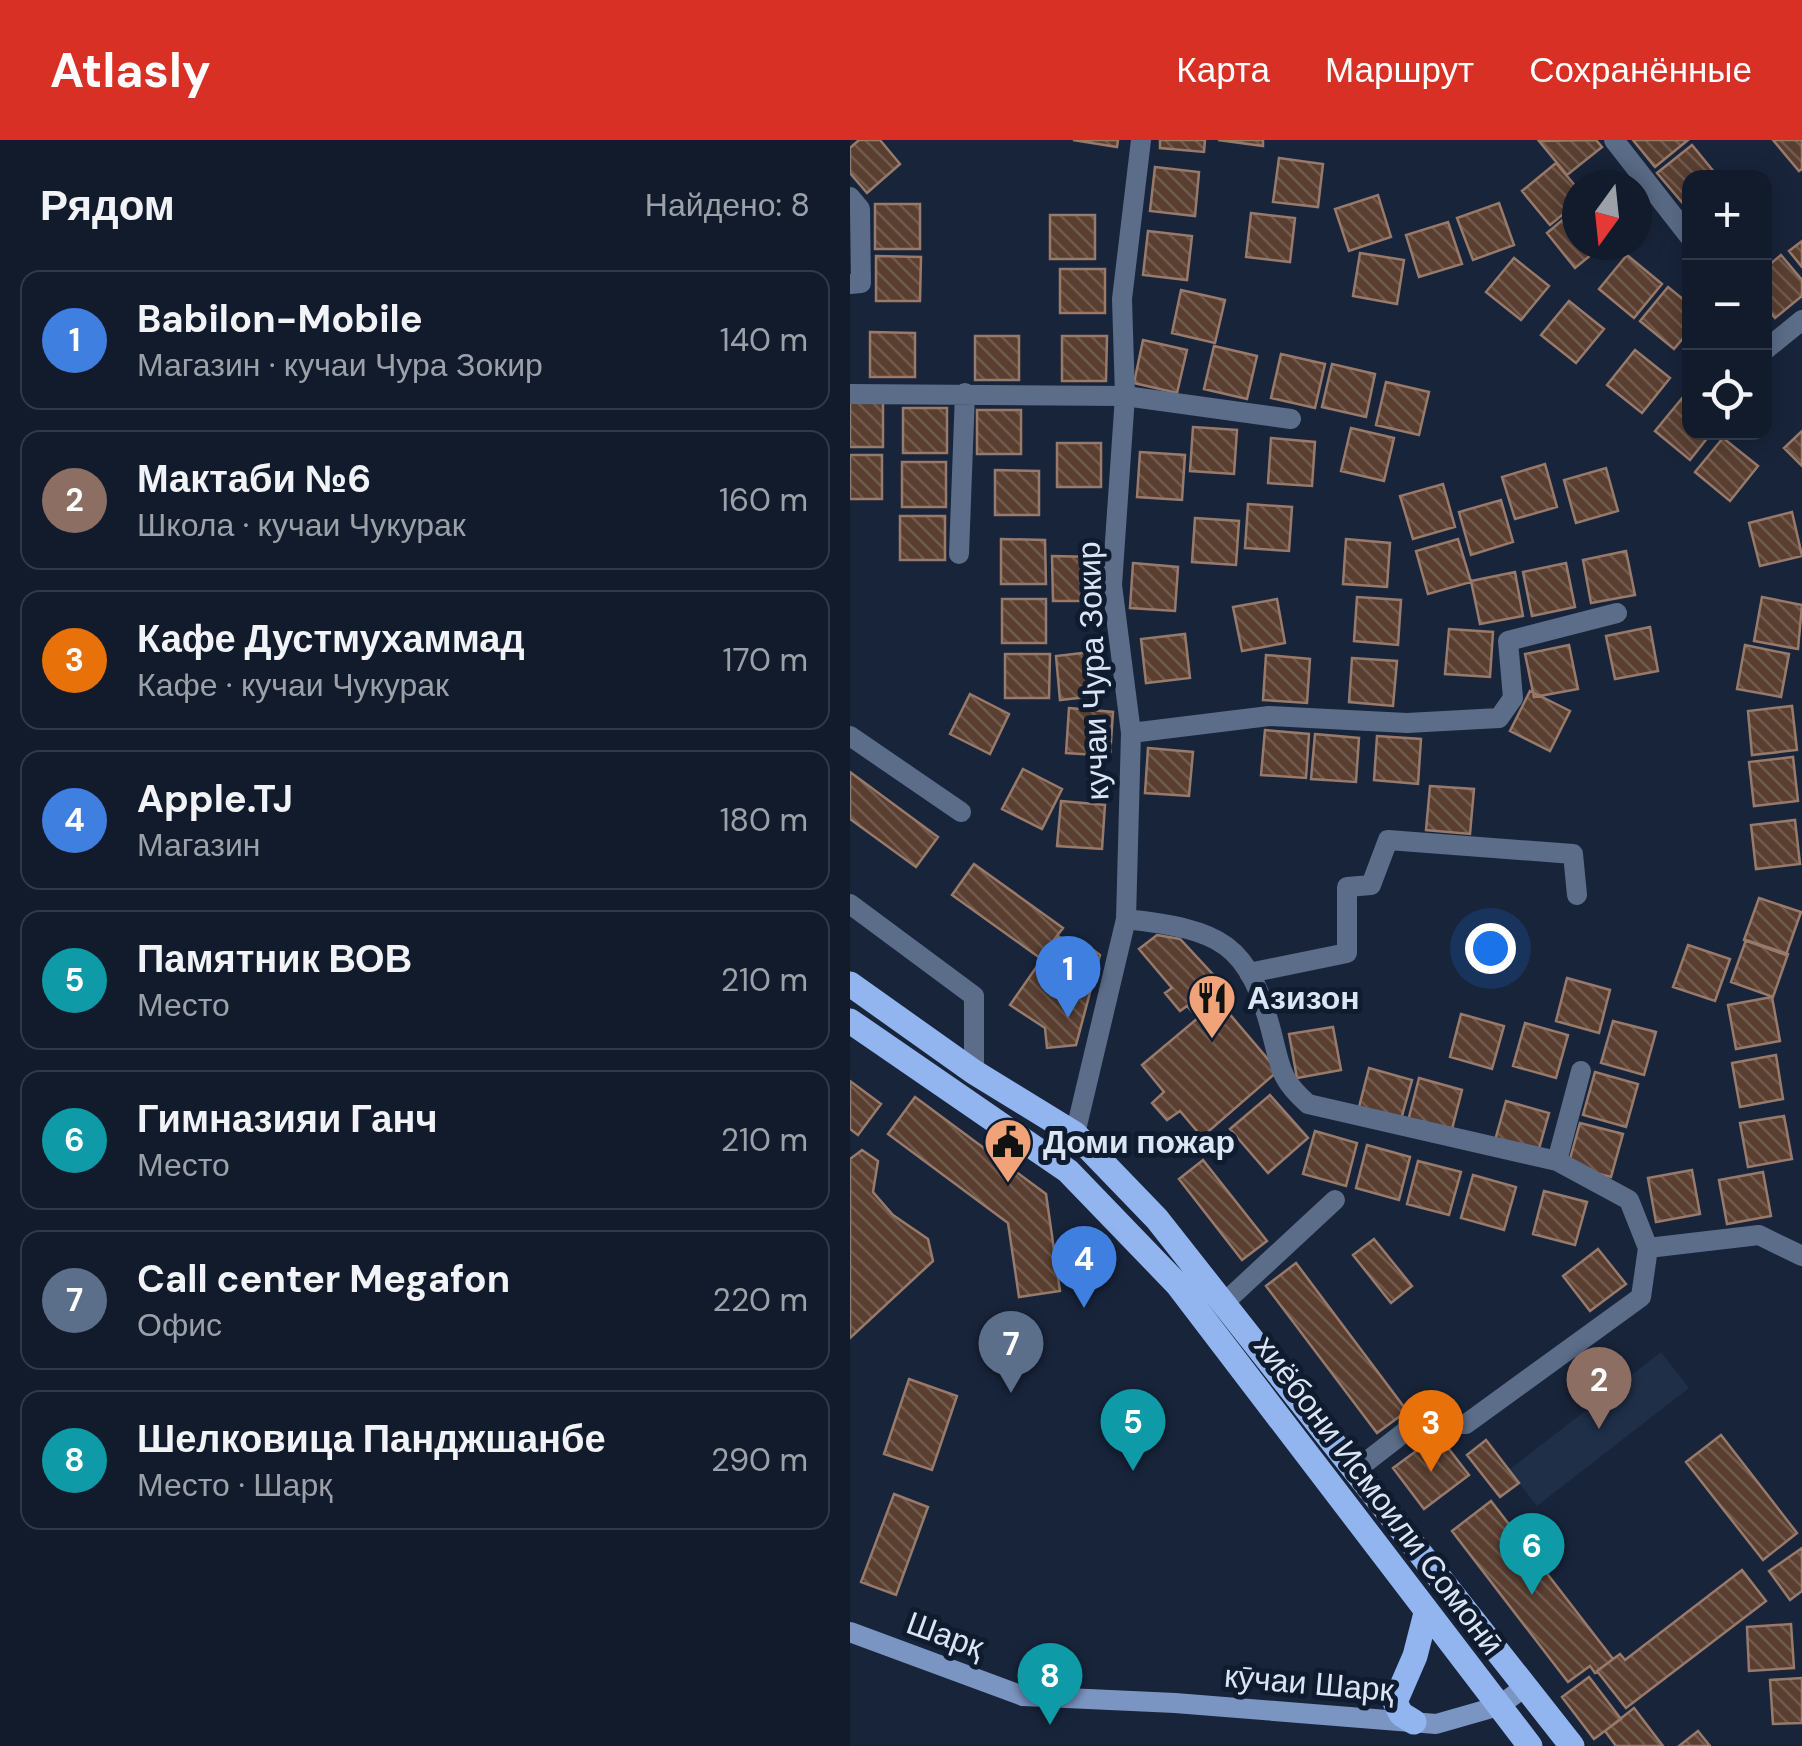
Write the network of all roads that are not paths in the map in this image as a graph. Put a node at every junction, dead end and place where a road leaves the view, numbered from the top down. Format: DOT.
graph roads {
  1 [pos="1140,140"];
  2 [pos="1614,140"];
  3 [pos="850,197"];
  4 [pos="1682,226"];
  5 [pos="850,284"];
  6 [pos="1802,320"];
  7 [pos="1772,339"];
  8 [pos="964,392"];
  9 [pos="850,394"];
  10 [pos="1125,396"];
  11 [pos="1291,419"];
  12 [pos="959,554"];
  13 [pos="1616,613"];
  14 [pos="1131,733"];
  15 [pos="850,736"];
  16 [pos="961,812"];
  17 [pos="1578,895"];
  18 [pos="850,904"];
  19 [pos="1126,919"];
  20 [pos="1249,973"];
  21 [pos="850,984"];
  22 [pos="850,1021"];
  23 [pos="1582,1071"];
  24 [pos="974,1072"];
  25 [pos="1074,1134"];
  26 [pos="1557,1161"];
  27 [pos="1335,1200"];
  28 [pos="1648,1248"];
  29 [pos="1802,1256"];
  30 [pos="1224,1303"];
  31 [pos="1357,1469"];
  32 [pos="1426,1613"];
  33 [pos="850,1632"];
  34 [pos="1526,1686"];
  35 [pos="1079,1696"];
  36 [pos="1499,1706"];
  37 [pos="1414,1722"];
  38 [pos="1562,1741"];
  39 [pos="1530,1746"];
  1 -- 10 [label="street, кучаи Чура Зокир"];
  2 -- 4 [label="street"];
  3 -- 5 [label="street"];
  6 -- 7 [label="street"];
  8 -- 9 [label="street"];
  8 -- 10 [label="street"];
  8 -- 12 [label="street"];
  10 -- 11 [label="street"];
  10 -- 14 [label="street, кучаи Чура Зокир"];
  13 -- 14 [label="street"];
  14 -- 19 [label="street, кучаи Чура Зокир"];
  15 -- 16 [label="street"];
  17 -- 20 [label="street"];
  18 -- 24 [label="street"];
  19 -- 20 [label="street"];
  19 -- 25 [label="street, кучаи Чура Зокир"];
  20 -- 26 [label="street"];
  21 -- 24 [label="main road, хиёбони Исмоили Сомонӣ"];
  22 -- 32 [label="main road, хиёбони Исмоили Сомонӣ"];
  23 -- 26 [label="street"];
  24 -- 25 [label="main road, хиёбони Исмоили Сомонӣ"];
  25 -- 30 [label="main road, хиёбони Исмоили Сомонӣ"];
  26 -- 28 [label="street"];
  27 -- 30 [label="street"];
  28 -- 29 [label="street"];
  28 -- 31 [label="street"];
  30 -- 31 [label="main road, хиёбони Исмоили Сомонӣ"];
  31 -- 34 [label="main road, хиёбони Исмоили Сомонӣ"];
  32 -- 36 [label="main road, хиёбони Исмоили Сомонӣ"];
  32 -- 37 [label="main road"];
  33 -- 35 [label="main road, Шарқ"];
  34 -- 36 [label="main road, кӯчаи Шарқ"];
  34 -- 38 [label="main road, хиёбони Исмоили Сомонӣ"];
  35 -- 37 [label="main road, кӯчаи Шарқ"];
  36 -- 37 [label="main road, кӯчаи Шарқ"];
  36 -- 39 [label="main road, хиёбони Исмоили Сомонӣ"];
}
